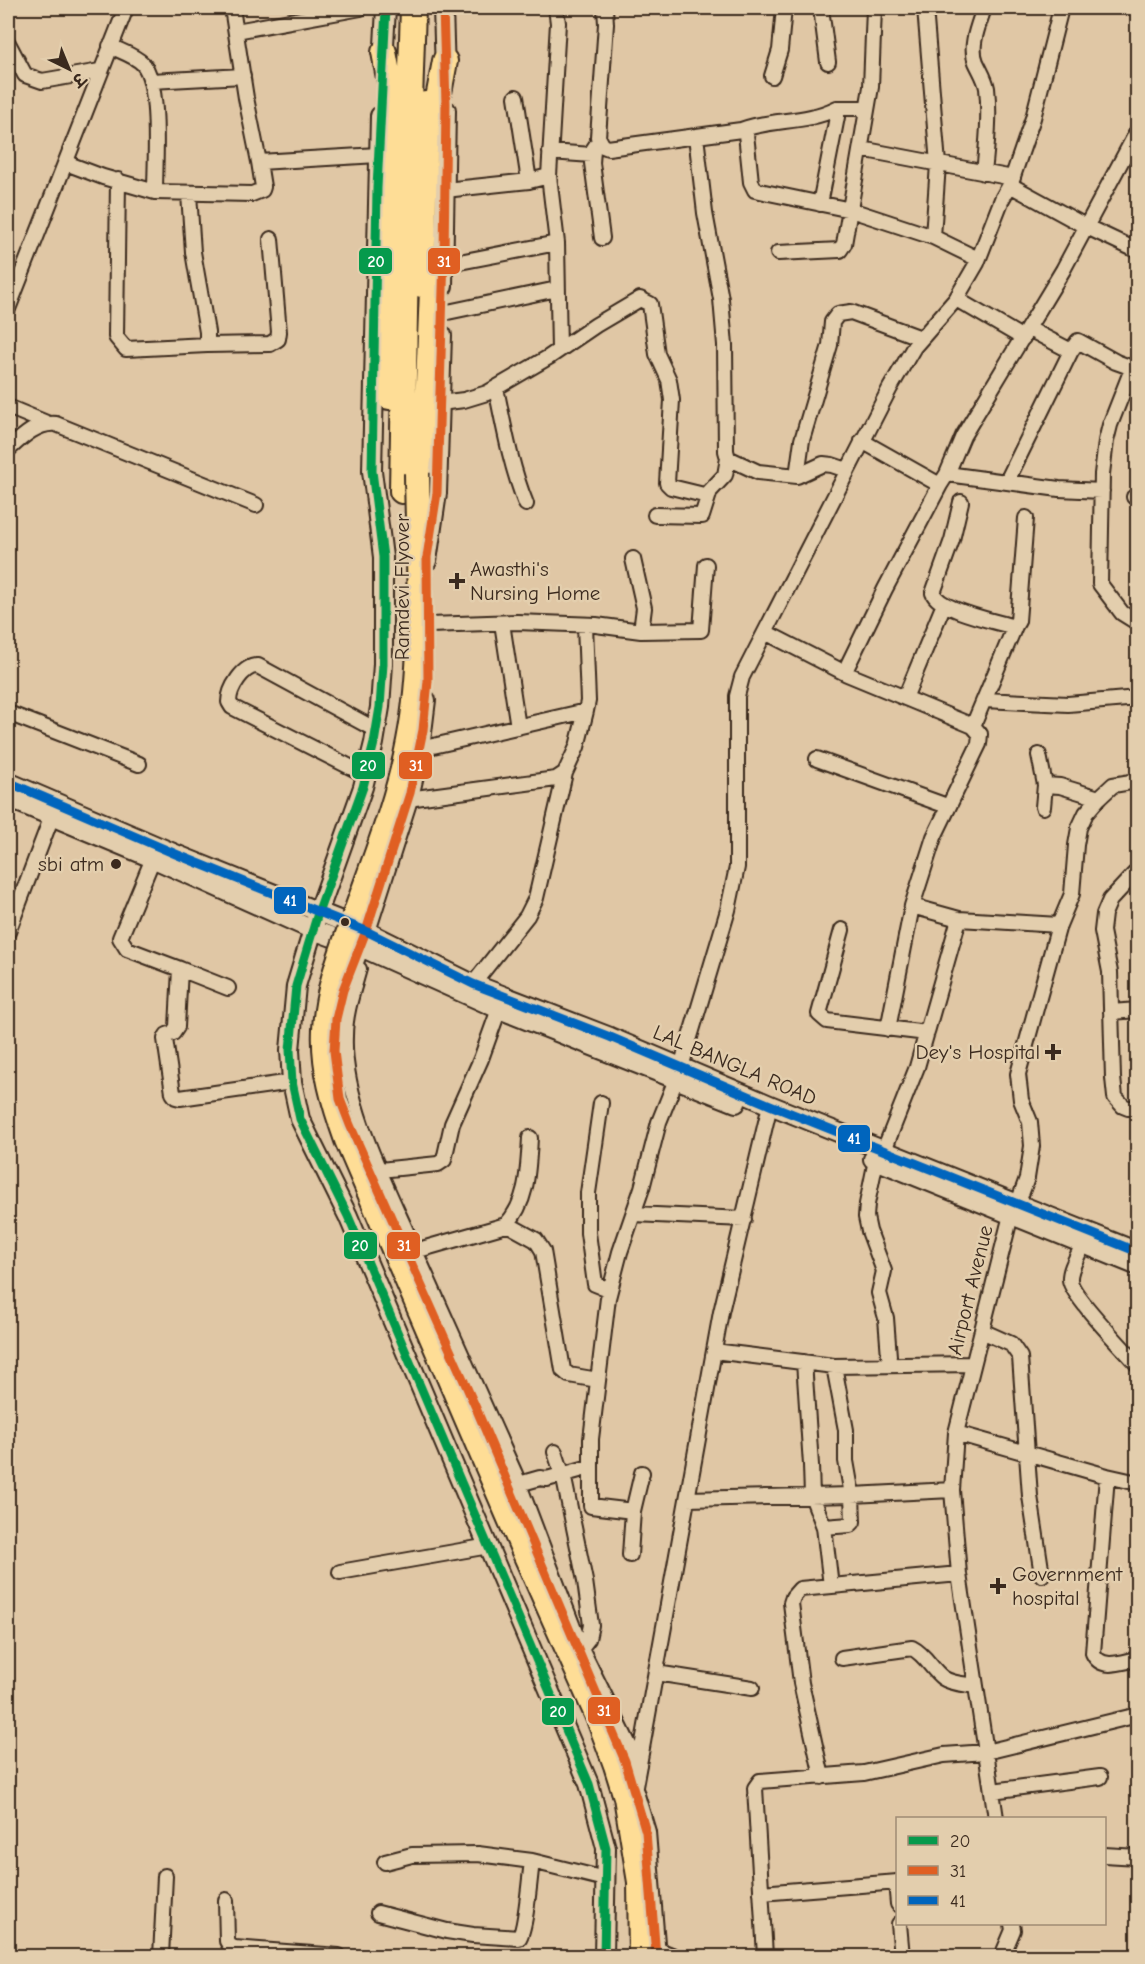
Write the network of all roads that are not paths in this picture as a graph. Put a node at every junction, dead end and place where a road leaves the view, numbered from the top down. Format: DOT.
graph roads {
  1 [pos="126,8"];
  2 [pos="232,8"];
  3 [pos="361,8"];
  4 [pos="386,8"];
  5 [pos="412,8"];
  6 [pos="428,8"];
  7 [pos="443,8"];
  8 [pos="556,8"];
  9 [pos="605,8"];
  10 [pos="784,8"];
  11 [pos="821,8"];
  12 [pos="874,8"];
  13 [pos="924,8"];
  14 [pos="984,8"];
  15 [pos="1061,8"];
  16 [pos="236,31"];
  17 [pos="8,43"];
  18 [pos="110,46"];
  19 [pos="384,52"];
  20 [pos="445,61"];
  21 [pos="828,62"];
  22 [pos="100,71"];
  23 [pos="243,76"];
  24 [pos="772,76"];
  25 [pos="151,81"];
  26 [pos="516,97"];
  27 [pos="837,108"];
  28 [pos="867,108"];
  29 [pos="741,130"];
  30 [pos="1137,130"];
  31 [pos="696,136"];
  32 [pos="599,141"];
  33 [pos="861,149"];
  34 [pos="550,152"];
  35 [pos="378,155"];
  36 [pos="592,155"];
  37 [pos="259,162"];
  38 [pos="66,163"];
  39 [pos="938,164"];
  40 [pos="984,172"];
  41 [pos="549,176"];
  42 [pos="118,180"];
  43 [pos="528,181"];
  44 [pos="1011,182"];
  45 [pos="445,190"];
  46 [pos="155,192"];
  47 [pos="189,194"];
  48 [pos="820,204"];
  49 [pos="851,210"];
  50 [pos="1087,227"];
  51 [pos="933,237"];
  52 [pos="602,238"];
  53 [pos="271,239"];
  54 [pos="556,243"];
  55 [pos="1137,251"];
  56 [pos="778,253"];
  57 [pos="978,259"];
  58 [pos="444,265"];
  59 [pos="557,289"];
  60 [pos="956,299"];
  61 [pos="8,309"];
  62 [pos="442,313"];
  63 [pos="1026,333"];
  64 [pos="921,338"];
  65 [pos="207,345"];
  66 [pos="559,350"];
  67 [pos="1071,351"];
  68 [pos="1135,369"];
  69 [pos="496,388"];
  70 [pos="440,403"];
  71 [pos="8,407"];
  72 [pos="50,424"];
  73 [pos="862,441"];
  74 [pos="8,450"];
  75 [pos="728,458"];
  76 [pos="847,470"];
  77 [pos="797,476"];
  78 [pos="944,480"];
  79 [pos="1007,481"];
  80 [pos="409,482"];
  81 [pos="1102,491"];
  82 [pos="708,496"];
  83 [pos="961,502"];
  84 [pos="526,504"];
  85 [pos="256,506"];
  86 [pos="654,514"];
  87 [pos="1026,518"];
  88 [pos="633,560"];
  89 [pos="706,565"];
  90 [pos="944,604"];
  91 [pos="1137,622"];
  92 [pos="502,623"];
  93 [pos="429,625"];
  94 [pos="585,625"];
  95 [pos="1015,626"];
  96 [pos="641,631"];
  97 [pos="765,632"];
  98 [pos="847,674"];
  99 [pos="904,698"];
  100 [pos="1137,698"];
  101 [pos="984,700"];
  102 [pos="586,711"];
  103 [pos="8,712"];
  104 [pos="973,726"];
  105 [pos="518,727"];
  106 [pos="376,730"];
  107 [pos="420,749"];
  108 [pos="1040,755"];
  109 [pos="817,759"];
  110 [pos="139,764"];
  111 [pos="566,774"];
  112 [pos="366,775"];
  113 [pos="1137,779"];
  114 [pos="8,782"];
  115 [pos="1045,785"];
  116 [pos="8,798"];
  117 [pos="1099,798"];
  118 [pos="408,799"];
  119 [pos="947,806"];
  120 [pos="1043,807"];
  121 [pos="54,810"];
  122 [pos="155,852"];
  123 [pos="1137,870"];
  124 [pos="912,906"];
  125 [pos="958,919"];
  126 [pos="316,921"];
  127 [pos="1059,925"];
  128 [pos="9,926"];
  129 [pos="842,930"];
  130 [pos="364,942"];
  131 [pos="180,969"];
  132 [pos="473,984"];
  133 [pos="228,988"];
  134 [pos="499,1010"];
  135 [pos="1137,1010"];
  136 [pos="1111,1012"];
  137 [pos="888,1029"];
  138 [pos="927,1033"];
  139 [pos="679,1073"];
  140 [pos="292,1082"];
  141 [pos="601,1103"];
  142 [pos="1137,1107"];
  143 [pos="769,1110"];
  144 [pos="530,1138"];
  145 [pos="880,1155"];
  146 [pos="380,1170"];
  147 [pos="1015,1209"];
  148 [pos="634,1214"];
  149 [pos="744,1220"];
  150 [pos="507,1224"];
  151 [pos="1085,1238"];
  152 [pos="415,1251"];
  153 [pos="1137,1252"];
  154 [pos="1137,1266"];
  155 [pos="610,1290"];
  156 [pos="982,1331"];
  157 [pos="714,1351"];
  158 [pos="889,1356"];
  159 [pos="804,1362"];
  160 [pos="973,1364"];
  161 [pos="1137,1365"];
  162 [pos="834,1366"];
  163 [pos="598,1380"];
  164 [pos="956,1433"];
  165 [pos="555,1452"];
  166 [pos="1026,1453"];
  167 [pos="590,1467"];
  168 [pos="642,1473"];
  169 [pos="562,1474"];
  170 [pos="1107,1476"];
  171 [pos="1137,1483"];
  172 [pos="519,1484"];
  173 [pos="952,1490"];
  174 [pos="852,1495"];
  175 [pos="812,1496"];
  176 [pos="687,1499"];
  177 [pos="633,1511"];
  178 [pos="824,1527"];
  179 [pos="489,1546"];
  180 [pos="630,1555"];
  181 [pos="340,1572"];
  182 [pos="959,1574"];
  183 [pos="1042,1575"];
  184 [pos="831,1586"];
  185 [pos="581,1648"];
  186 [pos="842,1658"];
  187 [pos="1137,1659"];
  188 [pos="656,1673"];
  189 [pos="975,1686"];
  190 [pos="752,1688"];
  191 [pos="1137,1715"];
  192 [pos="986,1752"];
  193 [pos="639,1765"];
  194 [pos="822,1777"];
  195 [pos="1100,1777"];
  196 [pos="992,1791"];
  197 [pos="634,1792"];
  198 [pos="996,1817"];
  199 [pos="1106,1855"];
  200 [pos="1137,1857"];
  201 [pos="532,1861"];
  202 [pos="385,1862"];
  203 [pos="165,1876"];
  204 [pos="605,1879"];
  205 [pos="896,1882"];
  206 [pos="761,1893"];
  207 [pos="226,1900"];
  208 [pos="378,1913"];
  209 [pos="899,1925"];
  210 [pos="1012,1925"];
  211 [pos="651,1954"];
  212 [pos="161,1956"];
  213 [pos="339,1956"];
  214 [pos="604,1956"];
  215 [pos="627,1956"];
  216 [pos="674,1956"];
  217 [pos="765,1956"];
  218 [pos="902,1956"];
  219 [pos="1002,1956"];
  1 -- 18 [label="street"];
  2 -- 16 [label="street"];
  3 -- 16 [label="street"];
  4 -- 19 [label="main road"];
  5 -- 80 [label="highway, Ramdevi Flyover"];
  6 -- 80 [label="highway, Ramdevi Flyover"];
  7 -- 20 [label="main road"];
  8 -- 34 [label="street"];
  9 -- 32 [label="street"];
  10 -- 24 [label="street"];
  11 -- 21 [label="street"];
  12 -- 28 [label="street"];
  13 -- 39 [label="street"];
  14 -- 40 [label="street"];
  15 -- 44 [label="street"];
  16 -- 23 [label="street"];
  17 -- 22 [label="street"];
  18 -- 22 [label="street"];
  18 -- 25 [label="street"];
  19 -- 35 [label="main road"];
  19 -- 80 [label="highway"];
  20 -- 45 [label="main road"];
  20 -- 80 [label="highway"];
  22 -- 38 [label="street"];
  23 -- 25 [label="street"];
  23 -- 37 [label="street"];
  25 -- 46 [label="street"];
  26 -- 43 [label="street"];
  27 -- 28 [label="street"];
  27 -- 29 [label="street"];
  27 -- 48 [label="street"];
  28 -- 33 [label="street"];
  29 -- 31 [label="street"];
  29 -- 48 [label="street"];
  30 -- 50 [label="street"];
  31 -- 32 [label="street"];
  31 -- 75 [label="street"];
  32 -- 36 [label="street"];
  33 -- 39 [label="street"];
  33 -- 49 [label="street"];
  34 -- 36 [label="street"];
  34 -- 41 [label="street"];
  35 -- 37 [label="street"];
  35 -- 106 [label="main road"];
  36 -- 52 [label="street"];
  37 -- 47 [label="street"];
  38 -- 42 [label="street"];
  38 -- 61 [label="street"];
  39 -- 40 [label="street"];
  39 -- 51 [label="street"];
  40 -- 44 [label="street"];
  41 -- 43 [label="street"];
  41 -- 54 [label="street"];
  42 -- 46 [label="street"];
  42 -- 65 [label="street"];
  43 -- 45 [label="street"];
  44 -- 50 [label="street"];
  44 -- 57 [label="street"];
  45 -- 58 [label="main road"];
  46 -- 47 [label="street"];
  47 -- 65 [label="street"];
  48 -- 49 [label="street"];
  49 -- 51 [label="street"];
  49 -- 56 [label="street"];
  50 -- 55 [label="street"];
  50 -- 63 [label="street"];
  51 -- 57 [label="street"];
  53 -- 65 [label="street"];
  54 -- 58 [label="street"];
  54 -- 59 [label="street"];
  57 -- 60 [label="street"];
  58 -- 62 [label="main road"];
  59 -- 62 [label="street"];
  59 -- 66 [label="street"];
  60 -- 63 [label="street"];
  60 -- 64 [label="street"];
  62 -- 70 [label="main road"];
  63 -- 67 [label="street"];
  63 -- 78 [label="street"];
  64 -- 73 [label="street"];
  64 -- 77 [label="street"];
  66 -- 69 [label="street"];
  66 -- 82 [label="street"];
  67 -- 68 [label="street"];
  67 -- 79 [label="street"];
  68 -- 81 [label="street"];
  69 -- 70 [label="street"];
  69 -- 84 [label="street"];
  70 -- 93 [label="main road"];
  71 -- 72 [label="street"];
  72 -- 74 [label="street"];
  72 -- 85 [label="street"];
  73 -- 76 [label="street"];
  73 -- 78 [label="street"];
  75 -- 77 [label="street"];
  75 -- 82 [label="street"];
  76 -- 77 [label="street"];
  76 -- 97 [label="street"];
  78 -- 79 [label="street"];
  78 -- 98 [label="street"];
  79 -- 81 [label="street"];
  80 -- 211 [label="highway, Ramdevi Flyover, bridge"];
  80 -- 215 [label="highway, Ramdevi Flyover"];
  81 -- 91 [label="street"];
  82 -- 86 [label="street"];
  83 -- 90 [label="street"];
  87 -- 95 [label="street"];
  88 -- 96 [label="street"];
  89 -- 96 [label="street"];
  90 -- 95 [label="street"];
  90 -- 99 [label="street"];
  92 -- 93 [label="street"];
  92 -- 94 [label="street"];
  92 -- 105 [label="street"];
  93 -- 107 [label="main road"];
  94 -- 96 [label="street"];
  94 -- 102 [label="street"];
  95 -- 101 [label="street"];
  97 -- 98 [label="street"];
  97 -- 139 [label="street"];
  98 -- 99 [label="street"];
  99 -- 104 [label="street"];
  100 -- 101 [label="street"];
  101 -- 104 [label="street"];
  102 -- 105 [label="street"];
  102 -- 111 [label="street"];
  103 -- 110 [label="street"];
  104 -- 119 [label="street"];
  105 -- 107 [label="street"];
  106 -- 112 [label="main road"];
  106 -- 112 [label="street"];
  107 -- 118 [label="main road"];
  108 -- 115 [label="street"];
  109 -- 119 [label="street"];
  111 -- 118 [label="street"];
  111 -- 132 [label="street"];
  112 -- 126 [label="main road"];
  113 -- 117 [label="street, Airport Avenue"];
  114 -- 121 [label="main road"];
  115 -- 117 [label="street"];
  115 -- 120 [label="street"];
  116 -- 121 [label="main road"];
  117 -- 127 [label="street, Airport Avenue"];
  118 -- 130 [label="main road"];
  119 -- 124 [label="street"];
  121 -- 122 [label="main road, LAL BANGLA ROAD"];
  121 -- 128 [label="street"];
  122 -- 126 [label="main road, LAL BANGLA ROAD"];
  122 -- 131 [label="street"];
  123 -- 136 [label="street"];
  124 -- 125 [label="street"];
  124 -- 137 [label="street"];
  125 -- 127 [label="street"];
  125 -- 138 [label="street"];
  126 -- 130 [label="main road, LAL BANGLA ROAD"];
  126 -- 140 [label="main road"];
  127 -- 147 [label="street, Airport Avenue"];
  129 -- 137 [label="street"];
  130 -- 132 [label="main road, LAL BANGLA ROAD"];
  130 -- 134 [label="main road, LAL BANGLA ROAD"];
  130 -- 146 [label="street"];
  130 -- 197 [label="main road"];
  131 -- 133 [label="street"];
  131 -- 140 [label="street"];
  132 -- 139 [label="main road, LAL BANGLA ROAD"];
  134 -- 139 [label="main road, LAL BANGLA ROAD"];
  134 -- 146 [label="street"];
  135 -- 136 [label="street"];
  136 -- 142 [label="street"];
  137 -- 138 [label="street"];
  138 -- 145 [label="street"];
  139 -- 143 [label="main road, LAL BANGLA ROAD"];
  139 -- 148 [label="street"];
  140 -- 179 [label="main road"];
  141 -- 155 [label="street"];
  143 -- 145 [label="main road, LAL BANGLA ROAD"];
  143 -- 149 [label="street"];
  144 -- 150 [label="street"];
  145 -- 147 [label="main road, LAL BANGLA ROAD"];
  145 -- 158 [label="street"];
  146 -- 152 [label="street"];
  147 -- 151 [label="main road, LAL BANGLA ROAD"];
  147 -- 156 [label="street, Airport Avenue"];
  148 -- 149 [label="street"];
  148 -- 155 [label="street"];
  149 -- 157 [label="street"];
  150 -- 152 [label="street"];
  150 -- 163 [label="street"];
  151 -- 153 [label="main road"];
  151 -- 154 [label="main road, LAL BANGLA ROAD"];
  151 -- 161 [label="street"];
  152 -- 172 [label="street"];
  155 -- 163 [label="street"];
  156 -- 160 [label="street, Airport Avenue"];
  156 -- 166 [label="street"];
  157 -- 159 [label="street"];
  157 -- 176 [label="street"];
  159 -- 162 [label="street"];
  159 -- 175 [label="street"];
  160 -- 162 [label="street"];
  160 -- 164 [label="street, Airport Avenue"];
  162 -- 174 [label="street"];
  163 -- 167 [label="street"];
  164 -- 166 [label="street"];
  164 -- 173 [label="street, Airport Avenue"];
  165 -- 169 [label="street"];
  166 -- 170 [label="street"];
  166 -- 183 [label="street"];
  167 -- 169 [label="street"];
  167 -- 177 [label="street"];
  168 -- 177 [label="street"];
  169 -- 172 [label="street"];
  169 -- 185 [label="street"];
  170 -- 171 [label="street"];
  170 -- 187 [label="street"];
  172 -- 185 [label="street"];
  173 -- 174 [label="street"];
  173 -- 182 [label="street, Airport Avenue"];
  174 -- 175 [label="street"];
  174 -- 178 [label="street"];
  175 -- 176 [label="street"];
  175 -- 178 [label="street"];
  176 -- 188 [label="street"];
  177 -- 180 [label="street"];
  178 -- 184 [label="street"];
  179 -- 181 [label="street"];
  179 -- 204 [label="main road"];
  182 -- 184 [label="street"];
  182 -- 189 [label="street, Airport Avenue"];
  184 -- 194 [label="street"];
  185 -- 193 [label="street"];
  186 -- 189 [label="street"];
  188 -- 190 [label="street"];
  188 -- 193 [label="street"];
  189 -- 192 [label="street, Airport Avenue"];
  191 -- 192 [label="street"];
  192 -- 194 [label="street"];
  192 -- 196 [label="street, Airport Avenue"];
  193 -- 197 [label="street"];
  194 -- 206 [label="street"];
  195 -- 196 [label="street"];
  196 -- 198 [label="street, Airport Avenue"];
  197 -- 211 [label="main road"];
  199 -- 200 [label="street"];
  201 -- 202 [label="street"];
  201 -- 204 [label="street"];
  201 -- 208 [label="street"];
  203 -- 212 [label="street"];
  204 -- 214 [label="main road"];
  205 -- 206 [label="street"];
  206 -- 217 [label="street"];
  207 -- 213 [label="street"];
  209 -- 218 [label="street"];
  210 -- 219 [label="street"];
  211 -- 216 [label="street"];
}
